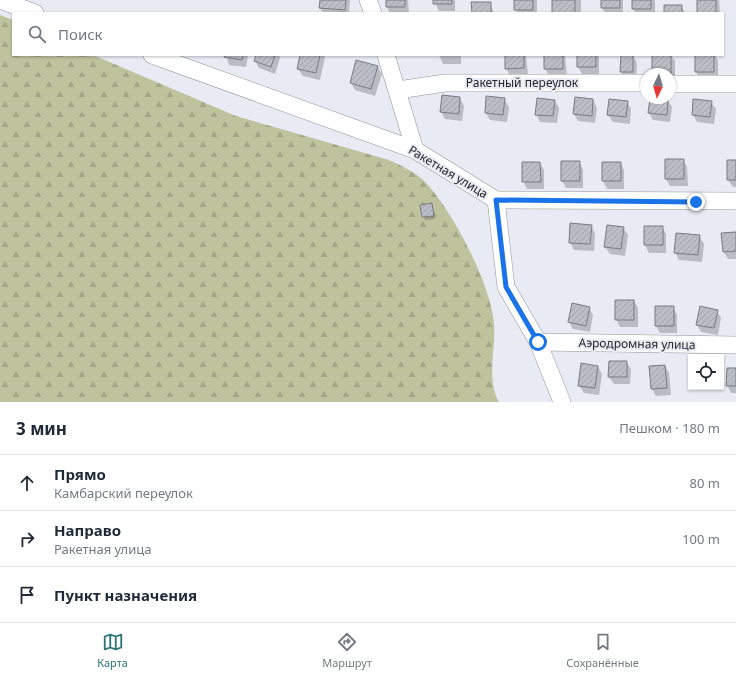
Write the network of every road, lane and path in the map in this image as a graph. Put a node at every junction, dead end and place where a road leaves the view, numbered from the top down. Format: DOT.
graph roads {
  1 [pos="0,0"];
  2 [pos="368,0"];
  3 [pos="32,12"];
  4 [pos="373,12"];
  5 [pos="155,56"];
  6 [pos="386,56"];
  7 [pos="640,84"];
  8 [pos="676,84"];
  9 [pos="736,84"];
  10 [pos="398,90"];
  11 [pos="415,150"];
  12 [pos="496,200"];
  13 [pos="736,202"];
  14 [pos="538,342"];
  15 [pos="736,345"];
  16 [pos="562,402"];
  1 -- 3 [label="street"];
  2 -- 4 [label="street"];
  5 -- 11 [label="street, Ракетная улица"];
  6 -- 10 [label="street"];
  7 -- 10 [label="street, Ракетный переулок"];
  8 -- 9 [label="street"];
  10 -- 11 [label="street"];
  11 -- 12 [label="street, Ракетная улица"];
  12 -- 13 [label="street, Ракетная улица"];
  12 -- 14 [label="street"];
  14 -- 15 [label="street, Аэродромная улица"];
  14 -- 16 [label="street"];
}
